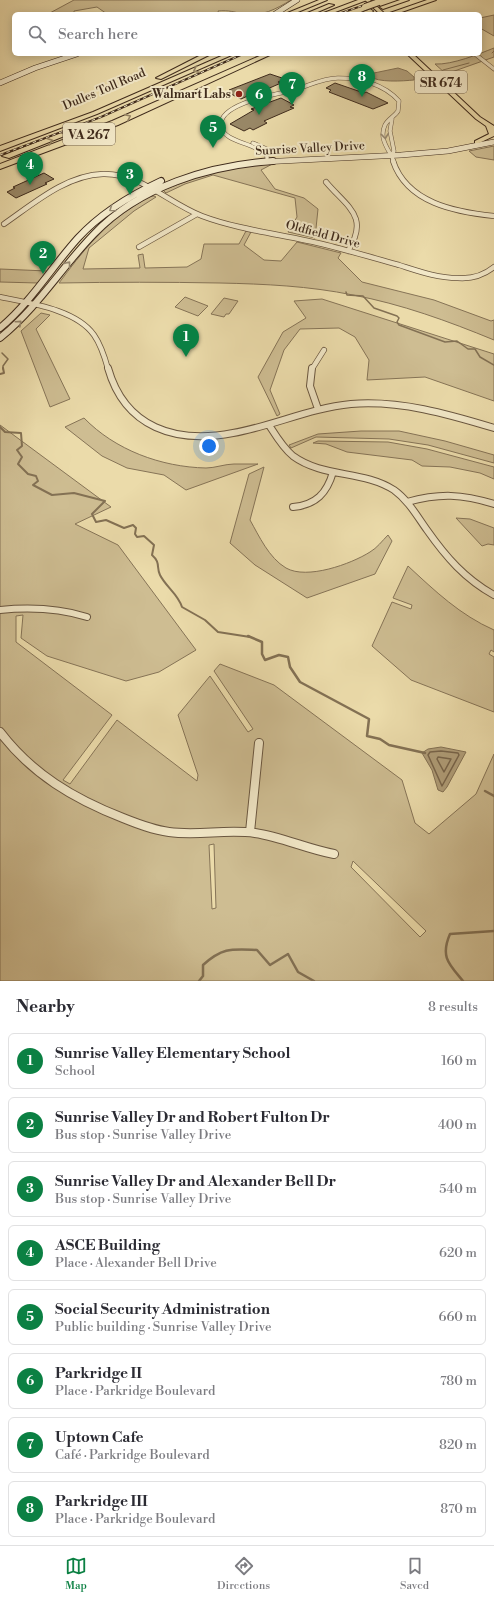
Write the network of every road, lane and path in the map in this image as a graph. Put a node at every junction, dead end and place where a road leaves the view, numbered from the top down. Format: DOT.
graph roads {
  1 [pos="297,0"];
  2 [pos="324,0"];
  3 [pos="347,0"];
  4 [pos="387,0"];
  5 [pos="406,0"];
  6 [pos="432,0"];
  7 [pos="363,1"];
  8 [pos="381,5"];
  9 [pos="368,9"];
  10 [pos="278,12"];
  11 [pos="293,12"];
  12 [pos="314,12"];
  13 [pos="330,12"];
  14 [pos="354,12"];
  15 [pos="364,12"];
  16 [pos="380,12"];
  17 [pos="396,12"];
  18 [pos="71,56"];
  19 [pos="204,56"];
  20 [pos="210,56"];
  21 [pos="226,56"];
  22 [pos="247,56"];
  23 [pos="265,56"];
  24 [pos="273,56"];
  25 [pos="412,56"];
  26 [pos="478,56"];
  27 [pos="494,69"];
  28 [pos="151,82"];
  29 [pos="0,83"];
  30 [pos="189,90"];
  31 [pos="392,119"];
  32 [pos="492,128"];
  33 [pos="0,141"];
  34 [pos="494,141"];
  35 [pos="477,142"];
  36 [pos="0,149"];
  37 [pos="318,152"];
  38 [pos="391,153"];
  39 [pos="275,154"];
  40 [pos="267,157"];
  41 [pos="0,158"];
  42 [pos="0,166"];
  43 [pos="326,182"];
  44 [pos="152,188"];
  45 [pos="198,214"];
  46 [pos="494,216"];
  47 [pos="4,224"];
  48 [pos="139,247"];
  49 [pos="348,251"];
  50 [pos="494,267"];
  51 [pos="0,297"];
  52 [pos="26,303"];
  53 [pos="36,306"];
  54 [pos="0,328"];
  55 [pos="0,338"];
  56 [pos="324,350"];
  57 [pos="318,409"];
  58 [pos="268,425"];
  59 [pos="494,428"];
  60 [pos="333,472"];
  61 [pos="407,502"];
  62 [pos="494,504"];
  63 [pos="293,507"];
  64 [pos="494,595"];
  65 [pos="0,610"];
  66 [pos="87,617"];
  67 [pos="0,732"];
  68 [pos="259,742"];
  69 [pos="250,832"];
  70 [pos="334,854"];
  1 -- 10 [label="main road"];
  2 -- 11 [label="highway"];
  3 -- 12 [label="highway"];
  4 -- 8 [label="highway"];
  5 -- 8 [label="highway"];
  6 -- 17 [label="highway"];
  7 -- 13 [label="highway"];
  7 -- 16 [label="main road"];
  8 -- 9 [label="highway"];
  9 -- 14 [label="highway"];
  9 -- 15 [label="highway"];
  18 -- 29 [label="main road"];
  19 -- 28 [label="highway"];
  20 -- 28 [label="highway, Dulles Toll Road / VA 267"];
  21 -- 36 [label="highway, one-way"];
  41 -- 22 [label="highway, one-way"];
  23 -- 30 [label="highway, VA 267"];
  24 -- 30 [label="highway"];
  25 -- 32 [label="main road, SR 674"];
  26 -- 27 [label="street"];
  28 -- 33 [label="highway, Dulles Toll Road / VA 267"];
  42 -- 30 [label="highway, VA 267, one-way"];
  31 -- 38 [label="street"];
  31 -- 38 [label="street, one-way"];
  31 -- 40 [label="street"];
  32 -- 35 [label="main road"];
  34 -- 35 [label="main road, Sunrise Valley Drive"];
  34 -- 38 [label="main road, Sunrise Valley Drive"];
  35 -- 38 [label="main road, Sunrise Valley Drive"];
  37 -- 38 [label="main road, Sunrise Valley Drive"];
  38 -- 40 [label="main road, Sunrise Valley Drive"];
  38 -- 46 [label="street"];
  39 -- 40 [label="main road, Sunrise Valley Drive"];
  40 -- 44 [label="main road, Sunrise Valley Drive"];
  43 -- 49 [label="street"];
  44 -- 45 [label="street, Oldfield Drive"];
  44 -- 47 [label="street, Oldfield Drive"];
  44 -- 52 [label="main road, Sunrise Valley Drive, one-way"];
  53 -- 44 [label="main road, Sunrise Valley Drive, one-way"];
  45 -- 48 [label="street"];
  45 -- 49 [label="street, Oldfield Drive"];
  49 -- 50 [label="street, Oldfield Drive"];
  51 -- 52 [label="street"];
  52 -- 53 [label="street"];
  52 -- 54 [label="main road, Sunrise Valley Drive"];
  55 -- 53 [label="main road, Sunrise Valley Drive, one-way"];
  53 -- 58 [label="street"];
  56 -- 57 [label="street"];
  57 -- 58 [label="street"];
  57 -- 59 [label="street"];
  58 -- 60 [label="street"];
  60 -- 61 [label="street"];
  60 -- 63 [label="street"];
  61 -- 62 [label="street"];
  61 -- 64 [label="street"];
  65 -- 66 [label="street"];
  67 -- 69 [label="street"];
  68 -- 69 [label="street"];
  69 -- 70 [label="street"];
}
